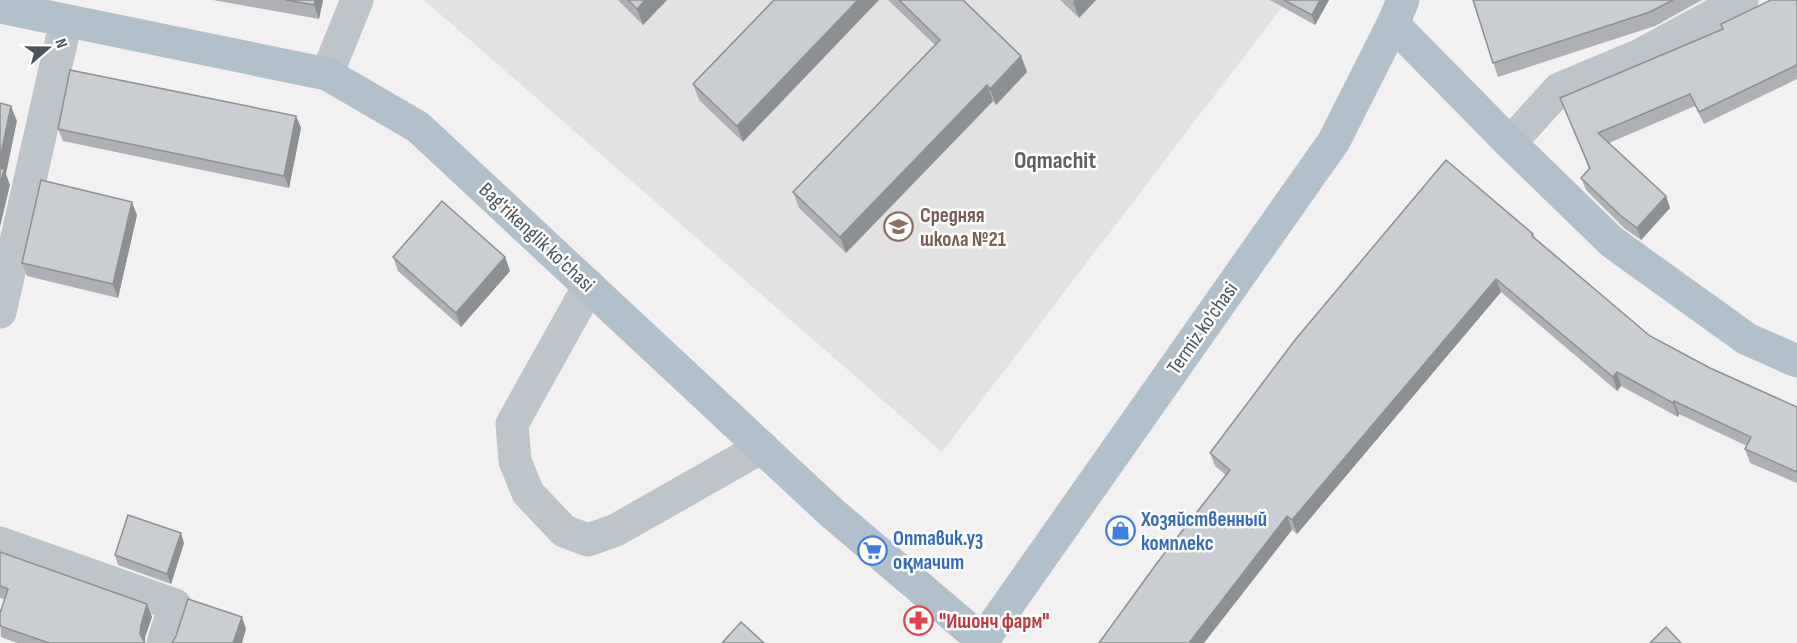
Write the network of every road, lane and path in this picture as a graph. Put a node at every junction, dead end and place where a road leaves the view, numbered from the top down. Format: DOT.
graph roads {
  1 [pos="357,0"];
  2 [pos="1742,0"];
  3 [pos="0,7"];
  4 [pos="1398,12"];
  5 [pos="66,21"];
  6 [pos="327,74"];
  7 [pos="1510,143"];
  8 [pos="589,286"];
  9 [pos="0,312"];
  10 [pos="1797,361"];
  11 [pos="762,447"];
  12 [pos="0,543"];
  13 [pos="982,642"];
  14 [pos="163,643"];
  1 -- 6 [label="street"];
  2 -- 7 [label="street"];
  3 -- 5 [label="main road, Bag'rikenglik ko'chasi"];
  4 -- 7 [label="main road"];
  4 -- 13 [label="main road, Termiz ko'chasi"];
  5 -- 6 [label="main road, Bag'rikenglik ko'chasi"];
  5 -- 9 [label="street"];
  6 -- 8 [label="main road, Bag'rikenglik ko'chasi"];
  7 -- 10 [label="main road"];
  8 -- 11 [label="main road, Bag'rikenglik ko'chasi"];
  8 -- 11 [label="street"];
  11 -- 13 [label="main road, Bag'rikenglik ko'chasi"];
  12 -- 14 [label="street"];
}
